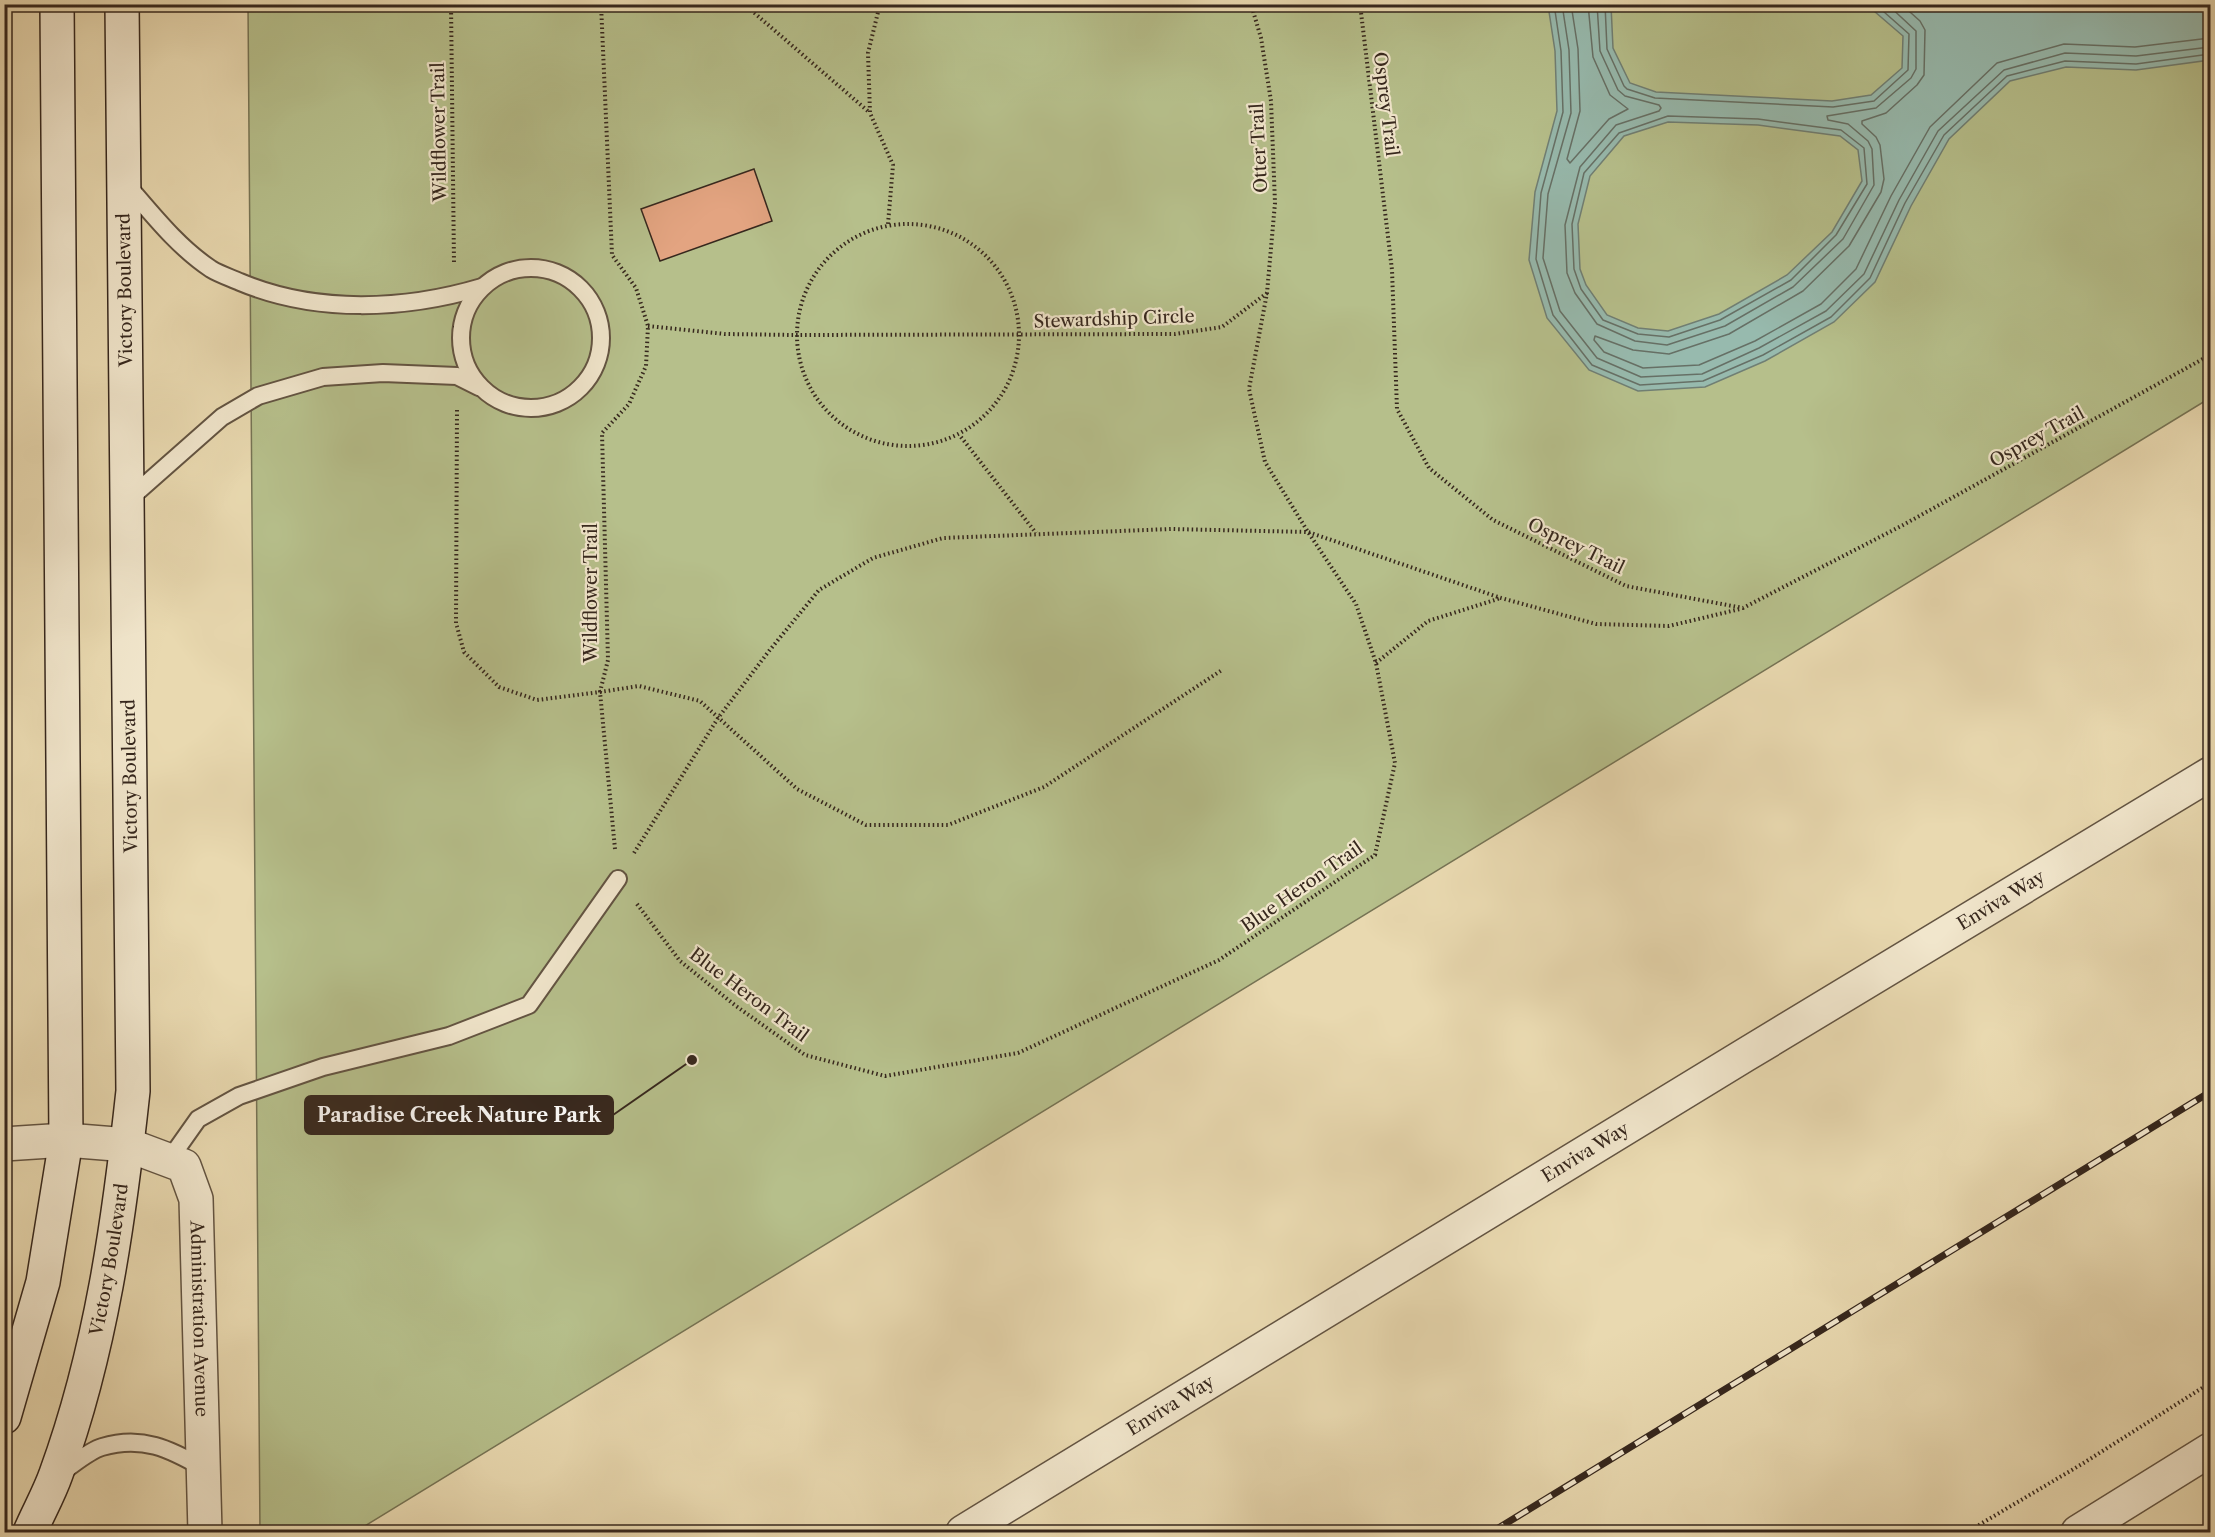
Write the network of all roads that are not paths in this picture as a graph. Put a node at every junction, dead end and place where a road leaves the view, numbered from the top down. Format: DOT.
graph roads {
  1 [pos="57,4"];
  2 [pos="122,4"];
  3 [pos="124,183"];
  4 [pos="482,287"];
  5 [pos="479,387"];
  6 [pos="127,501"];
  7 [pos="2211,774"];
  8 [pos="618,879"];
  9 [pos="66,1140"];
  10 [pos="4,1144"];
  11 [pos="128,1145"];
  12 [pos="169,1160"];
  13 [pos="4,1417"];
  14 [pos="2211,1450"];
  15 [pos="203,1468"];
  16 [pos="56,1476"];
  17 [pos="30,1533"];
  18 [pos="205,1533"];
  19 [pos="963,1533"];
  20 [pos="2078,1533"];
  1 -- 9 [label="main road"];
  2 -- 3 [label="main road, Victory Boulevard"];
  3 -- 4 [label="lane"];
  3 -- 6 [label="main road, Victory Boulevard"];
  4 -- 5 [label="lane"];
  4 -- 5 [label="lane"];
  5 -- 6 [label="lane"];
  6 -- 11 [label="main road, Victory Boulevard"];
  7 -- 19 [label="main road, Enviva Way"];
  8 -- 12 [label="lane"];
  9 -- 10 [label="main road, Administration Avenue"];
  9 -- 11 [label="main road, Administration Avenue"];
  9 -- 13 [label="main road"];
  11 -- 12 [label="main road, Administration Avenue"];
  11 -- 16 [label="main road, Victory Boulevard"];
  12 -- 15 [label="main road, Administration Avenue"];
  14 -- 20 [label="main road"];
  15 -- 16 [label="lane"];
  15 -- 18 [label="main road, Administration Avenue"];
  16 -- 17 [label="main road, Victory Boulevard"];
}
